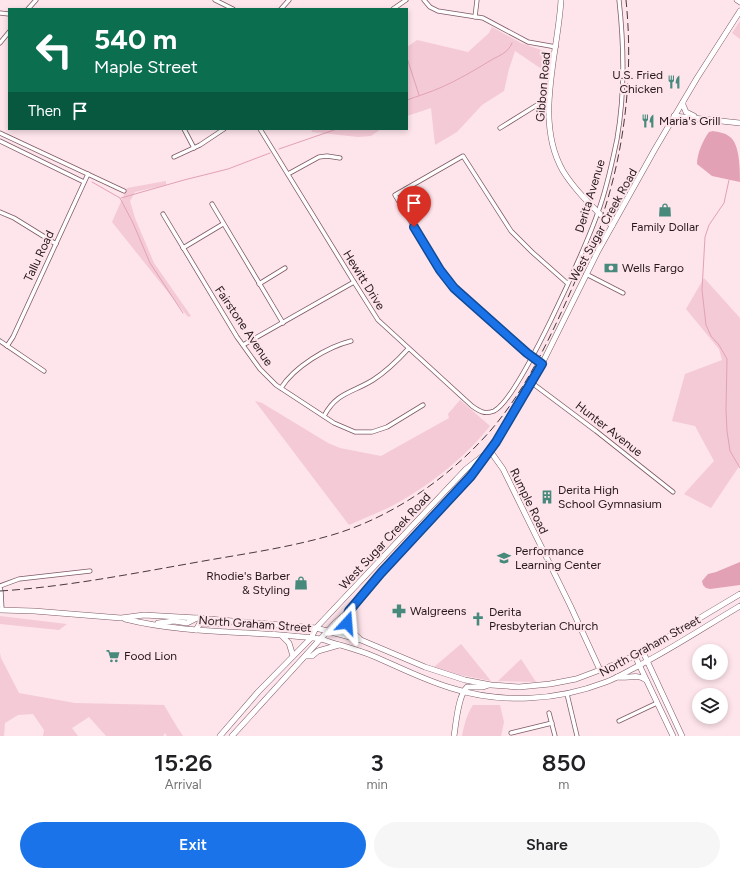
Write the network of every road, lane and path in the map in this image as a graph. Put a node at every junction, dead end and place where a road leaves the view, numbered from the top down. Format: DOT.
graph roads {
  1 [pos="36,0"];
  2 [pos="215,0"];
  3 [pos="289,0"];
  4 [pos="406,0"];
  5 [pos="424,0"];
  6 [pos="477,0"];
  7 [pos="561,0"];
  8 [pos="619,0"];
  9 [pos="737,0"];
  10 [pos="740,2"];
  11 [pos="29,8"];
  12 [pos="231,8"];
  13 [pos="282,8"];
  14 [pos="395,8"];
  15 [pos="740,11"];
  16 [pos="475,17"];
  17 [pos="8,33"];
  18 [pos="0,43"];
  19 [pos="556,47"];
  20 [pos="549,98"];
  21 [pos="683,101"];
  22 [pos="674,116"];
  23 [pos="737,123"];
  24 [pos="500,128"];
  25 [pos="185,130"];
  26 [pos="223,130"];
  27 [pos="261,130"];
  28 [pos="0,133"];
  29 [pos="0,141"];
  30 [pos="194,148"];
  31 [pos="174,157"];
  32 [pos="340,158"];
  33 [pos="88,174"];
  34 [pos="288,174"];
  35 [pos="84,182"];
  36 [pos="124,191"];
  37 [pos="212,204"];
  38 [pos="0,212"];
  39 [pos="598,212"];
  40 [pos="163,214"];
  41 [pos="223,224"];
  42 [pos="612,226"];
  43 [pos="56,244"];
  44 [pos="183,248"];
  45 [pos="285,268"];
  46 [pos="586,274"];
  47 [pos="354,282"];
  48 [pos="568,283"];
  49 [pos="259,284"];
  50 [pos="623,293"];
  51 [pos="283,323"];
  52 [pos="0,341"];
  53 [pos="351,341"];
  54 [pos="243,345"];
  55 [pos="7,346"];
  56 [pos="408,349"];
  57 [pos="532,358"];
  58 [pos="542,364"];
  59 [pos="44,371"];
  60 [pos="532,383"];
  61 [pos="281,388"];
  62 [pos="423,405"];
  63 [pos="484,413"];
  64 [pos="324,416"];
  65 [pos="488,452"];
  66 [pos="672,492"];
  67 [pos="428,510"];
  68 [pos="417,535"];
  69 [pos="90,570"];
  70 [pos="0,587"];
  71 [pos="740,594"];
  72 [pos="740,606"];
  73 [pos="1,610"];
  74 [pos="349,611"];
  75 [pos="121,618"];
  76 [pos="197,618"];
  77 [pos="238,622"];
  78 [pos="149,624"];
  79 [pos="316,628"];
  80 [pos="196,630"];
  81 [pos="328,631"];
  82 [pos="282,636"];
  83 [pos="311,638"];
  84 [pos="321,639"];
  85 [pos="361,640"];
  86 [pos="340,644"];
  87 [pos="643,652"];
  88 [pos="293,656"];
  89 [pos="306,656"];
  90 [pos="635,656"];
  91 [pos="647,661"];
  92 [pos="640,665"];
  93 [pos="600,670"];
  94 [pos="616,677"];
  95 [pos="646,680"];
  96 [pos="491,685"];
  97 [pos="463,691"];
  98 [pos="567,694"];
  99 [pos="657,703"];
  100 [pos="549,713"];
  101 [pos="619,721"];
  102 [pos="552,723"];
  103 [pos="511,733"];
  104 [pos="518,734"];
  105 [pos="221,736"];
  106 [pos="232,736"];
  107 [pos="454,736"];
  108 [pos="555,736"];
  109 [pos="577,736"];
  110 [pos="673,736"];
  111 [pos="682,736"];
  1 -- 11 [label="street"];
  2 -- 12 [label="street"];
  3 -- 13 [label="street"];
  4 -- 14 [label="street"];
  5 -- 16 [label="street"];
  6 -- 16 [label="street"];
  7 -- 19 [label="main road, Gibbon Road"];
  8 -- 39 [label="street, Derita Avenue"];
  9 -- 10 [label="main road"];
  15 -- 21 [label="main road, West Sugar Creek Road"];
  16 -- 19 [label="street"];
  17 -- 18 [label="street"];
  19 -- 20 [label="main road, Gibbon Road"];
  20 -- 24 [label="street"];
  20 -- 39 [label="main road, Gibbon Road"];
  21 -- 22 [label="main road, West Sugar Creek Road"];
  21 -- 23 [label="main road"];
  22 -- 23 [label="main road"];
  22 -- 42 [label="main road, West Sugar Creek Road"];
  25 -- 30 [label="street"];
  26 -- 30 [label="street"];
  27 -- 34 [label="street, Hewitt Drive"];
  28 -- 33 [label="street"];
  29 -- 35 [label="street"];
  30 -- 31 [label="street"];
  32 -- 34 [label="street"];
  33 -- 35 [label="street, Tallu Road"];
  33 -- 36 [label="street"];
  34 -- 47 [label="street, Hewitt Drive"];
  35 -- 43 [label="street, Tallu Road"];
  37 -- 41 [label="street"];
  38 -- 43 [label="street"];
  39 -- 42 [label="main road, Gibbon Road"];
  39 -- 48 [label="street, Derita Avenue"];
  40 -- 44 [label="street, Fairstone Avenue"];
  41 -- 44 [label="street"];
  41 -- 49 [label="street"];
  42 -- 46 [label="main road, West Sugar Creek Road"];
  43 -- 55 [label="street, Tallu Road"];
  44 -- 54 [label="street, Fairstone Avenue"];
  45 -- 49 [label="street"];
  46 -- 50 [label="street"];
  46 -- 58 [label="main road, West Sugar Creek Road"];
  47 -- 51 [label="street"];
  47 -- 56 [label="street, Hewitt Drive"];
  48 -- 57 [label="street, Derita Avenue"];
  48 -- 57 [label="street"];
  49 -- 51 [label="street"];
  51 -- 54 [label="street"];
  52 -- 55 [label="street"];
  53 -- 61 [label="street"];
  54 -- 61 [label="street, Fairstone Avenue"];
  55 -- 59 [label="street"];
  56 -- 63 [label="street, Hewitt Drive"];
  56 -- 64 [label="street"];
  57 -- 58 [label="street"];
  57 -- 63 [label="street, Derita Avenue"];
  58 -- 60 [label="main road, West Sugar Creek Road"];
  60 -- 65 [label="main road, West Sugar Creek Road"];
  60 -- 66 [label="street, Hunter Avenue"];
  61 -- 64 [label="street, Fairstone Avenue"];
  62 -- 64 [label="street, Fairstone Avenue"];
  65 -- 67 [label="main road, West Sugar Creek Road"];
  65 -- 68 [label="main road, West Sugar Creek Road"];
  65 -- 93 [label="main road, Rumple Road"];
  67 -- 68 [label="main road"];
  67 -- 79 [label="main road, West Sugar Creek Road"];
  68 -- 74 [label="main road, West Sugar Creek Road"];
  69 -- 70 [label="street"];
  70 -- 73 [label="street"];
  71 -- 87 [label="main road, North Graham Street"];
  72 -- 91 [label="main road, North Graham Street"];
  73 -- 75 [label="main road, North Graham Street"];
  74 -- 81 [label="main road, West Sugar Creek Road"];
  74 -- 85 [label="main road"];
  75 -- 76 [label="main road, North Graham Street"];
  75 -- 78 [label="main road, North Graham Street"];
  76 -- 77 [label="main road, North Graham Street"];
  76 -- 78 [label="main road"];
  77 -- 79 [label="main road, North Graham Street"];
  77 -- 80 [label="main road"];
  78 -- 80 [label="main road, North Graham Street"];
  79 -- 81 [label="main road, North Graham Street"];
  79 -- 83 [label="main road, West Sugar Creek Road"];
  80 -- 82 [label="main road, North Graham Street"];
  81 -- 84 [label="main road, West Sugar Creek Road"];
  81 -- 85 [label="main road, North Graham Street"];
  82 -- 83 [label="main road, North Graham Street"];
  82 -- 88 [label="main road"];
  83 -- 84 [label="main road, North Graham Street"];
  83 -- 88 [label="main road, West Sugar Creek Road"];
  84 -- 86 [label="main road, North Graham Street"];
  84 -- 89 [label="main road, West Sugar Creek Road"];
  85 -- 96 [label="main road, North Graham Street"];
  86 -- 89 [label="main road"];
  86 -- 97 [label="main road, North Graham Street"];
  87 -- 90 [label="main road, North Graham Street"];
  87 -- 91 [label="main road"];
  88 -- 105 [label="main road, West Sugar Creek Road"];
  89 -- 106 [label="main road, West Sugar Creek Road"];
  90 -- 92 [label="main road"];
  90 -- 93 [label="main road, North Graham Street"];
  91 -- 92 [label="main road, North Graham Street"];
  91 -- 111 [label="main road"];
  92 -- 94 [label="main road, North Graham Street"];
  92 -- 95 [label="main road"];
  93 -- 96 [label="main road, North Graham Street"];
  94 -- 95 [label="main road"];
  94 -- 98 [label="main road, North Graham Street"];
  95 -- 99 [label="main road"];
  96 -- 97 [label="main road"];
  97 -- 98 [label="main road, North Graham Street"];
  97 -- 107 [label="main road"];
  98 -- 109 [label="street"];
  99 -- 101 [label="street"];
  99 -- 110 [label="main road"];
  100 -- 102 [label="street"];
  102 -- 104 [label="street"];
  102 -- 108 [label="street"];
  103 -- 104 [label="street"];
}
